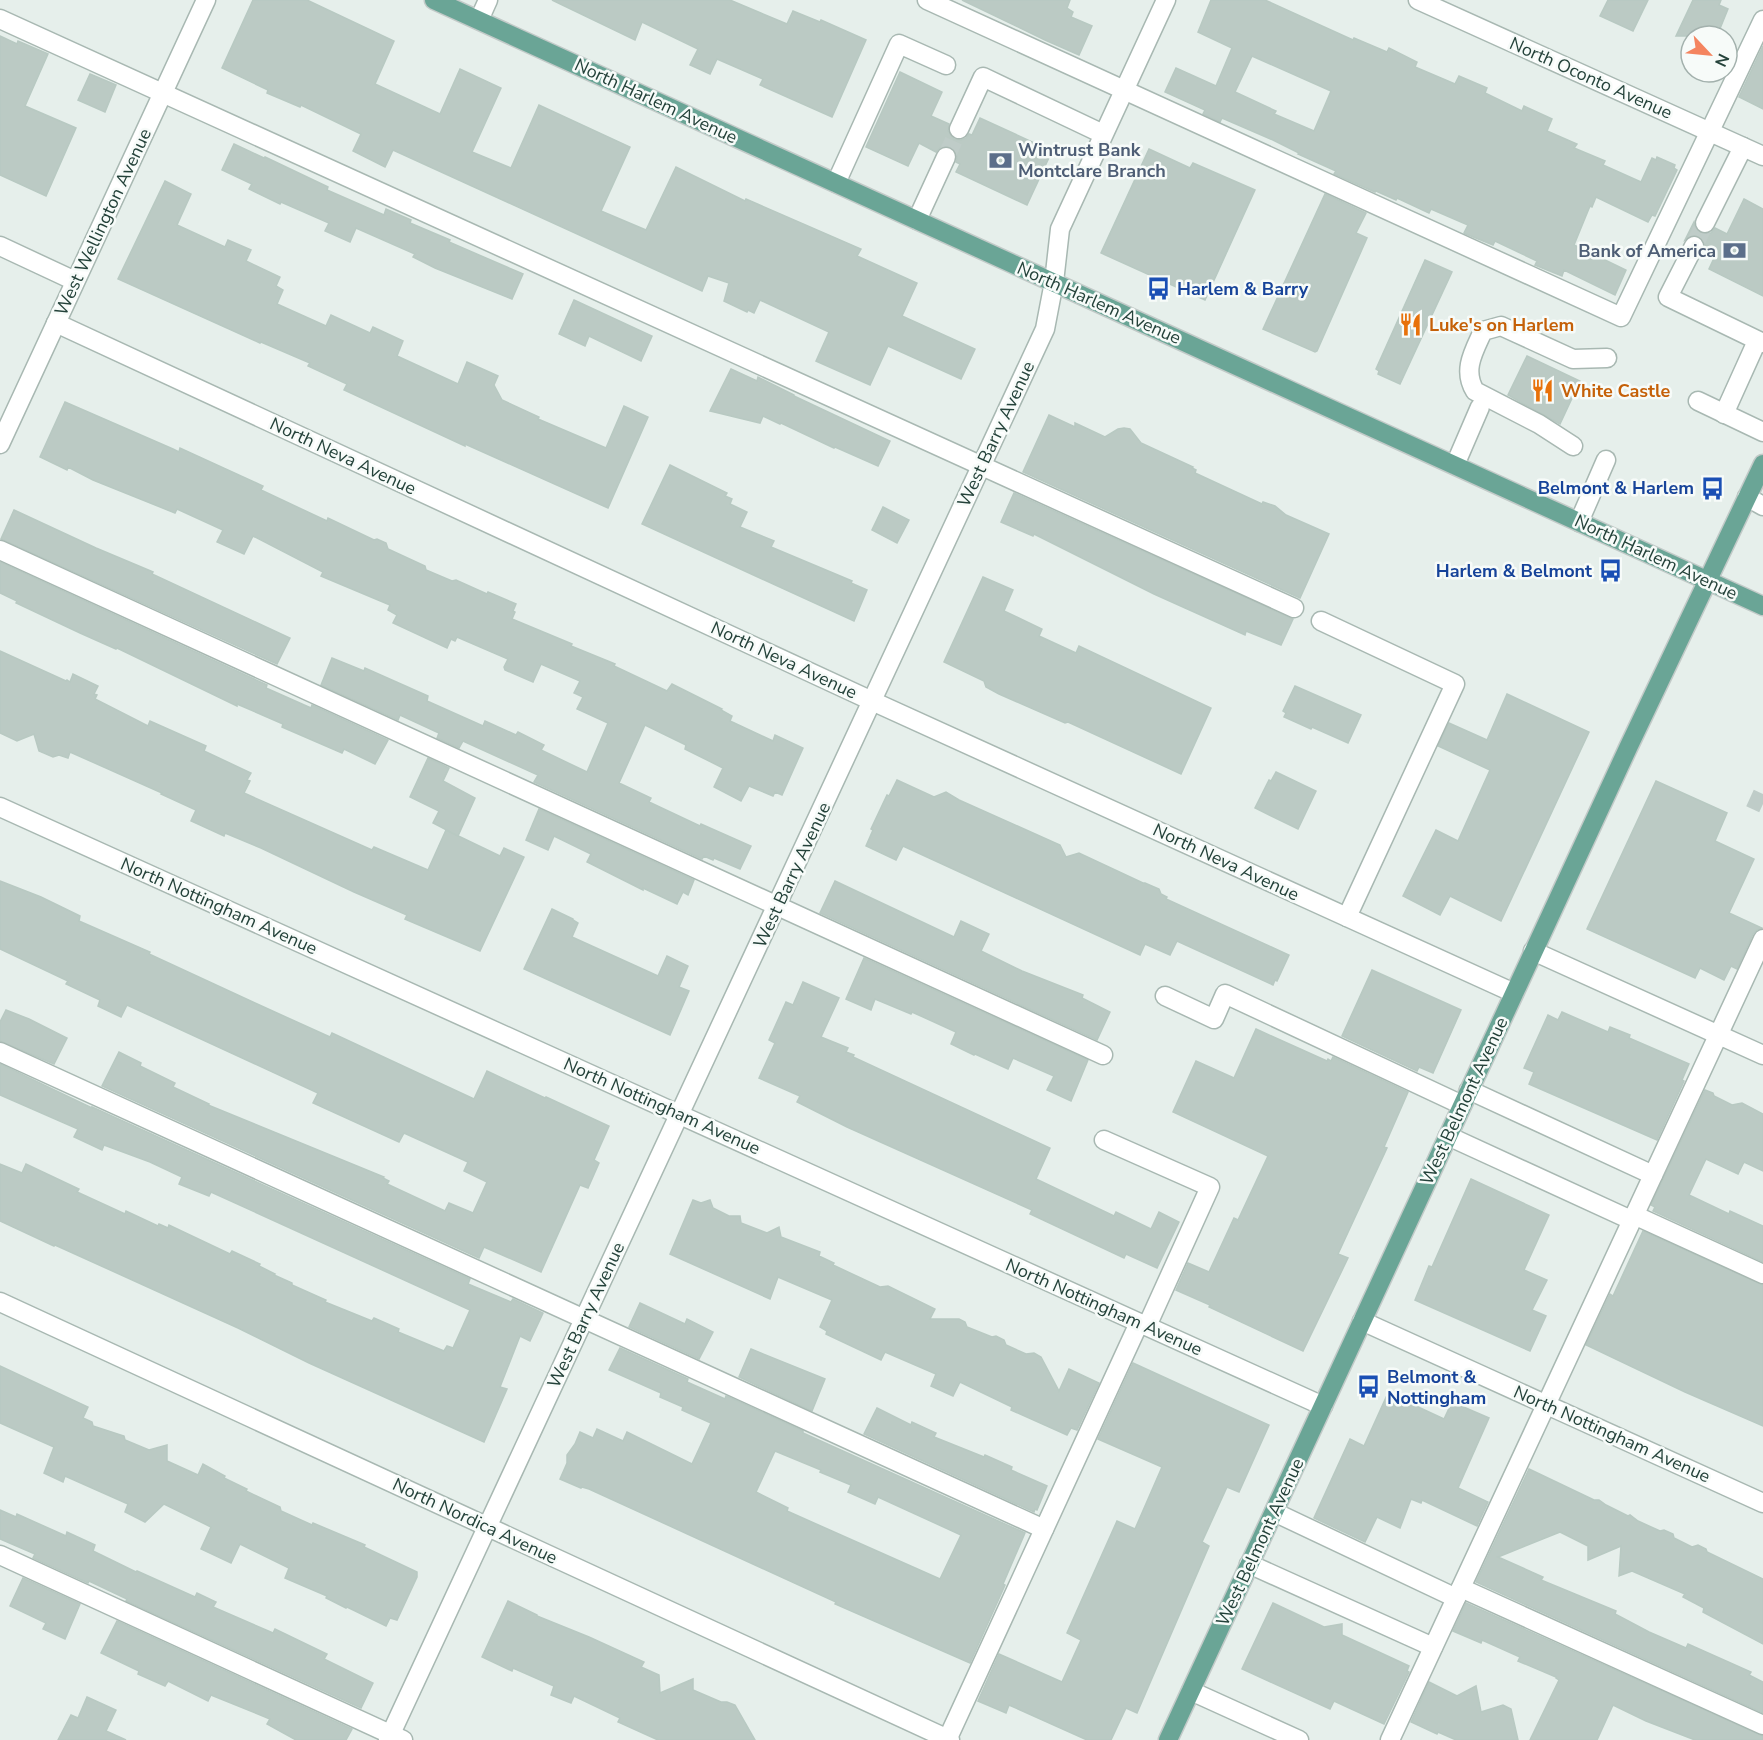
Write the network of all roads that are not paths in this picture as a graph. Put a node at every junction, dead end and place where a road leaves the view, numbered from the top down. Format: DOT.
graph roads {
  1 [pos="206,0"];
  2 [pos="434,0"];
  3 [pos="488,0"];
  4 [pos="927,0"];
  5 [pos="1166,0"];
  6 [pos="1418,0"];
  7 [pos="0,19"];
  8 [pos="479,20"];
  9 [pos="1763,20"];
  10 [pos="946,65"];
  11 [pos="1124,90"];
  12 [pos="163,93"];
  13 [pos="959,129"];
  14 [pos="1709,132"];
  15 [pos="1103,134"];
  16 [pos="1743,147"];
  17 [pos="1763,156"];
  18 [pos="946,157"];
  19 [pos="836,183"];
  20 [pos="917,220"];
  21 [pos="1705,223"];
  22 [pos="0,246"];
  23 [pos="1694,246"];
  24 [pos="75,281"];
  25 [pos="1054,282"];
  26 [pos="56,323"];
  27 [pos="1760,342"];
  28 [pos="1607,358"];
  29 [pos="1698,401"];
  30 [pos="1480,406"];
  31 [pos="1724,414"];
  32 [pos="1763,432"];
  33 [pos="0,444"];
  34 [pos="1573,446"];
  35 [pos="1606,460"];
  36 [pos="1763,464"];
  37 [pos="1455,465"];
  38 [pos="981,466"];
  39 [pos="1755,502"];
  40 [pos="1579,522"];
  41 [pos="0,550"];
  42 [pos="1707,580"];
  43 [pos="1763,606"];
  44 [pos="1294,608"];
  45 [pos="1321,621"];
  46 [pos="872,701"];
  47 [pos="0,807"];
  48 [pos="777,906"];
  49 [pos="1347,917"];
  50 [pos="1763,939"];
  51 [pos="1533,951"];
  52 [pos="1514,993"];
  53 [pos="1165,996"];
  54 [pos="1718,1035"];
  55 [pos="0,1052"];
  56 [pos="1103,1055"];
  57 [pos="1763,1055"];
  58 [pos="1466,1097"];
  59 [pos="680,1115"];
  60 [pos="1448,1136"];
  61 [pos="1104,1140"];
  62 [pos="1653,1175"];
  63 [pos="1632,1217"];
  64 [pos="1763,1274"];
  65 [pos="0,1302"];
  66 [pos="585,1318"];
  67 [pos="1362,1321"];
  68 [pos="1143,1324"];
  69 [pos="1546,1404"];
  70 [pos="1323,1406"];
  71 [pos="1763,1503"];
  72 [pos="1274,1512"];
  73 [pos="488,1527"];
  74 [pos="1044,1529"];
  75 [pos="0,1555"];
  76 [pos="1249,1564"];
  77 [pos="1458,1593"];
  78 [pos="1433,1647"];
  79 [pos="1191,1691"];
  80 [pos="1763,1725"];
  81 [pos="394,1738"];
  82 [pos="948,1740"];
  83 [pos="1168,1740"];
  84 [pos="1299,1740"];
  85 [pos="1390,1740"];
  1 -- 12 [label="street, West Wellington Avenue"];
  2 -- 8 [label="main road, North Harlem Avenue"];
  3 -- 8 [label="street"];
  4 -- 11 [label="street"];
  5 -- 11 [label="street, West Barry Avenue"];
  6 -- 14 [label="street, North Oconto Avenue"];
  7 -- 12 [label="street"];
  8 -- 19 [label="main road, North Harlem Avenue"];
  9 -- 14 [label="street"];
  10 -- 19 [label="street"];
  11 -- 14 [label="street"];
  11 -- 15 [label="street, West Barry Avenue"];
  12 -- 24 [label="street, West Wellington Avenue"];
  12 -- 38 [label="street"];
  13 -- 15 [label="street"];
  14 -- 16 [label="street, North Oconto Avenue"];
  15 -- 25 [label="street, West Barry Avenue"];
  16 -- 17 [label="street, North Oconto Avenue"];
  16 -- 21 [label="street"];
  18 -- 20 [label="street"];
  19 -- 20 [label="main road, North Harlem Avenue"];
  20 -- 25 [label="main road, North Harlem Avenue"];
  22 -- 24 [label="street"];
  23 -- 27 [label="street"];
  24 -- 26 [label="street, West Wellington Avenue"];
  25 -- 37 [label="main road, North Harlem Avenue"];
  25 -- 38 [label="street, West Barry Avenue"];
  26 -- 33 [label="street, West Wellington Avenue"];
  26 -- 46 [label="street, North Neva Avenue"];
  27 -- 31 [label="street"];
  28 -- 34 [label="street"];
  29 -- 31 [label="street"];
  30 -- 37 [label="street"];
  31 -- 32 [label="street"];
  35 -- 40 [label="street"];
  36 -- 39 [label="main road, West Belmont Avenue"];
  37 -- 40 [label="main road, North Harlem Avenue"];
  38 -- 44 [label="street"];
  38 -- 46 [label="street, West Barry Avenue"];
  39 -- 42 [label="main road, West Belmont Avenue"];
  40 -- 42 [label="main road, North Harlem Avenue"];
  41 -- 48 [label="street"];
  42 -- 43 [label="main road, North Harlem Avenue"];
  42 -- 51 [label="main road, West Belmont Avenue"];
  45 -- 49 [label="street"];
  46 -- 48 [label="street, West Barry Avenue"];
  46 -- 49 [label="street, North Neva Avenue"];
  47 -- 59 [label="street, North Nottingham Avenue"];
  48 -- 56 [label="street"];
  48 -- 59 [label="street, West Barry Avenue"];
  49 -- 52 [label="street, North Neva Avenue"];
  50 -- 54 [label="street"];
  51 -- 52 [label="main road, West Belmont Avenue"];
  51 -- 54 [label="street"];
  52 -- 58 [label="main road, West Belmont Avenue"];
  53 -- 58 [label="street"];
  54 -- 57 [label="street"];
  54 -- 62 [label="street"];
  55 -- 66 [label="street"];
  58 -- 60 [label="main road, West Belmont Avenue"];
  58 -- 62 [label="street"];
  59 -- 66 [label="street, West Barry Avenue"];
  59 -- 68 [label="street, North Nottingham Avenue"];
  60 -- 63 [label="street"];
  60 -- 67 [label="main road, West Belmont Avenue"];
  61 -- 68 [label="street"];
  62 -- 63 [label="street"];
  63 -- 64 [label="street"];
  63 -- 69 [label="street"];
  65 -- 73 [label="street, North Nordica Avenue"];
  66 -- 73 [label="street, West Barry Avenue"];
  66 -- 74 [label="street"];
  67 -- 69 [label="street, North Nottingham Avenue"];
  67 -- 70 [label="main road, West Belmont Avenue"];
  68 -- 70 [label="street, North Nottingham Avenue"];
  68 -- 74 [label="street"];
  69 -- 71 [label="street, North Nottingham Avenue"];
  69 -- 77 [label="street"];
  70 -- 72 [label="main road, West Belmont Avenue"];
  72 -- 76 [label="main road, West Belmont Avenue"];
  72 -- 77 [label="street"];
  73 -- 81 [label="street, West Barry Avenue"];
  73 -- 82 [label="street, North Nordica Avenue"];
  74 -- 82 [label="street"];
  75 -- 81 [label="street"];
  76 -- 78 [label="street"];
  76 -- 79 [label="main road, West Belmont Avenue"];
  77 -- 78 [label="street"];
  77 -- 80 [label="street"];
  78 -- 85 [label="street"];
  79 -- 83 [label="main road, West Belmont Avenue"];
  79 -- 84 [label="street"];
}
